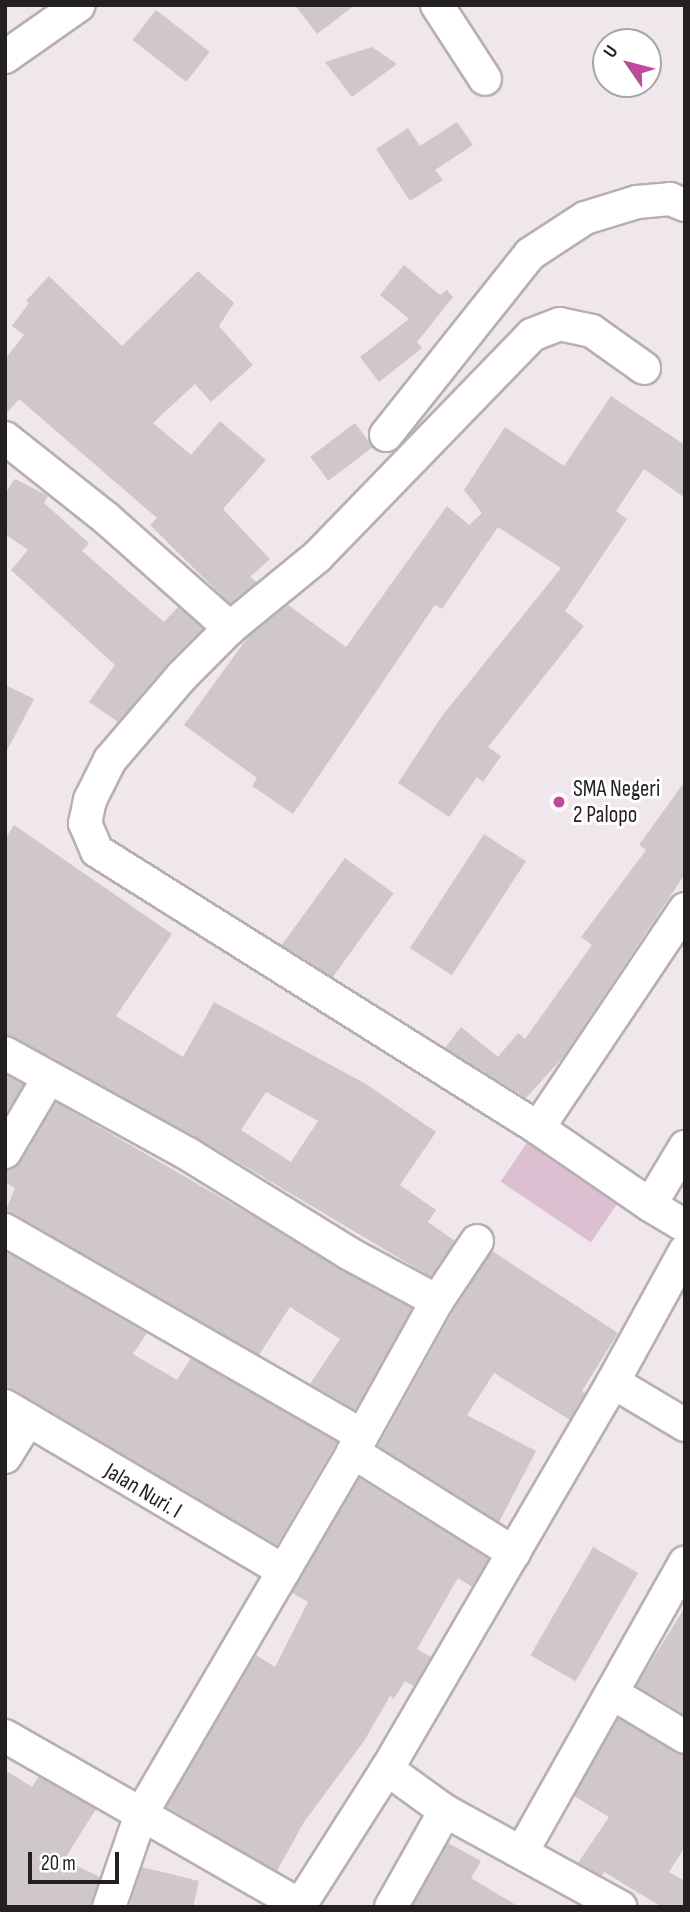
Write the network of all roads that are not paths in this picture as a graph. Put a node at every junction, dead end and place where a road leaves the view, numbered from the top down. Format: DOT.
graph roads {
  1 [pos="79,5"];
  2 [pos="437,5"];
  3 [pos="5,57"];
  4 [pos="485,79"];
  5 [pos="685,205"];
  6 [pos="645,368"];
  7 [pos="386,435"];
  8 [pos="5,438"];
  9 [pos="230,628"];
  10 [pos="685,909"];
  11 [pos="5,1053"];
  12 [pos="48,1079"];
  13 [pos="538,1128"];
  14 [pos="685,1147"];
  15 [pos="5,1152"];
  16 [pos="650,1205"];
  17 [pos="685,1226"];
  18 [pos="5,1230"];
  19 [pos="477,1241"];
  20 [pos="685,1251"];
  21 [pos="437,1301"];
  22 [pos="613,1382"];
  23 [pos="17,1413"];
  24 [pos="685,1425"];
  25 [pos="357,1443"];
  26 [pos="5,1457"];
  27 [pos="514,1553"];
  28 [pos="684,1568"];
  29 [pos="284,1571"];
  30 [pos="612,1693"];
  31 [pos="5,1737"];
  32 [pos="685,1737"];
  33 [pos="387,1769"];
  34 [pos="445,1811"];
  35 [pos="141,1814"];
  36 [pos="523,1850"];
  37 [pos="299,1906"];
  38 [pos="108,1907"];
  39 [pos="391,1907"];
  40 [pos="620,1907"];
  1 -- 3 [label="street"];
  2 -- 4 [label="street"];
  5 -- 7 [label="street"];
  6 -- 9 [label="street"];
  8 -- 9 [label="street"];
  9 -- 13 [label="street"];
  10 -- 13 [label="street"];
  11 -- 12 [label="street"];
  12 -- 15 [label="street"];
  12 -- 21 [label="street"];
  13 -- 16 [label="street"];
  14 -- 16 [label="street"];
  16 -- 17 [label="street"];
  18 -- 25 [label="street"];
  19 -- 21 [label="street"];
  20 -- 22 [label="street"];
  21 -- 25 [label="street"];
  22 -- 24 [label="street"];
  22 -- 27 [label="street"];
  23 -- 26 [label="street"];
  23 -- 29 [label="street, Jalan Nuri. I"];
  25 -- 27 [label="street"];
  25 -- 29 [label="street"];
  27 -- 33 [label="street"];
  28 -- 30 [label="street"];
  29 -- 35 [label="street"];
  30 -- 32 [label="street"];
  30 -- 36 [label="street"];
  31 -- 35 [label="street"];
  33 -- 34 [label="street"];
  33 -- 37 [label="street"];
  34 -- 36 [label="street"];
  34 -- 39 [label="street"];
  35 -- 37 [label="street"];
  35 -- 38 [label="street"];
  36 -- 40 [label="street"];
}
